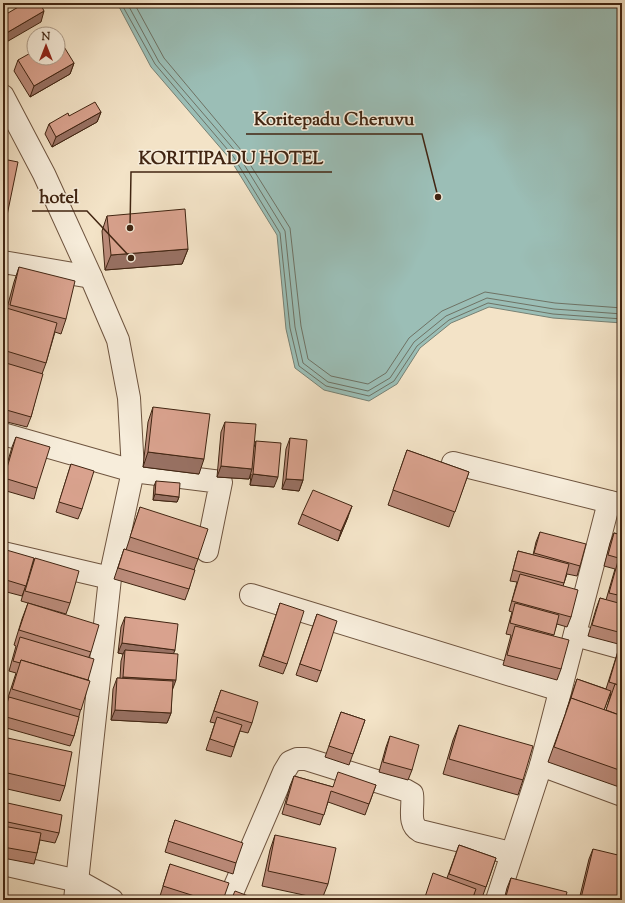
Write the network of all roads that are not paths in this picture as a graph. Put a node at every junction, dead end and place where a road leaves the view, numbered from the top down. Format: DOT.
graph roads {
  1 [pos="3,96"];
  2 [pos="11,124"];
  3 [pos="3,262"];
  4 [pos="92,277"];
  5 [pos="3,434"];
  6 [pos="453,463"];
  7 [pos="133,471"];
  8 [pos="616,503"];
  9 [pos="207,551"];
  10 [pos="3,553"];
  11 [pos="110,578"];
  12 [pos="251,595"];
  13 [pos="575,635"];
  14 [pos="622,648"];
  15 [pos="560,690"];
  16 [pos="541,765"];
  17 [pos="622,795"];
  18 [pos="511,853"];
  19 [pos="3,864"];
  20 [pos="76,891"];
  21 [pos="112,900"];
  22 [pos="229,900"];
  23 [pos="497,900"];
  1 -- 2 [label="street"];
  2 -- 4 [label="street"];
  3 -- 4 [label="street"];
  4 -- 7 [label="street"];
  5 -- 7 [label="street"];
  6 -- 8 [label="street"];
  7 -- 9 [label="street"];
  7 -- 11 [label="street"];
  8 -- 13 [label="street"];
  10 -- 11 [label="street"];
  11 -- 20 [label="street"];
  12 -- 15 [label="street"];
  13 -- 14 [label="street"];
  13 -- 15 [label="street"];
  15 -- 16 [label="street"];
  16 -- 17 [label="street"];
  16 -- 18 [label="street"];
  18 -- 22 [label="street"];
  18 -- 23 [label="street"];
  19 -- 20 [label="street"];
  20 -- 21 [label="street"];
}
